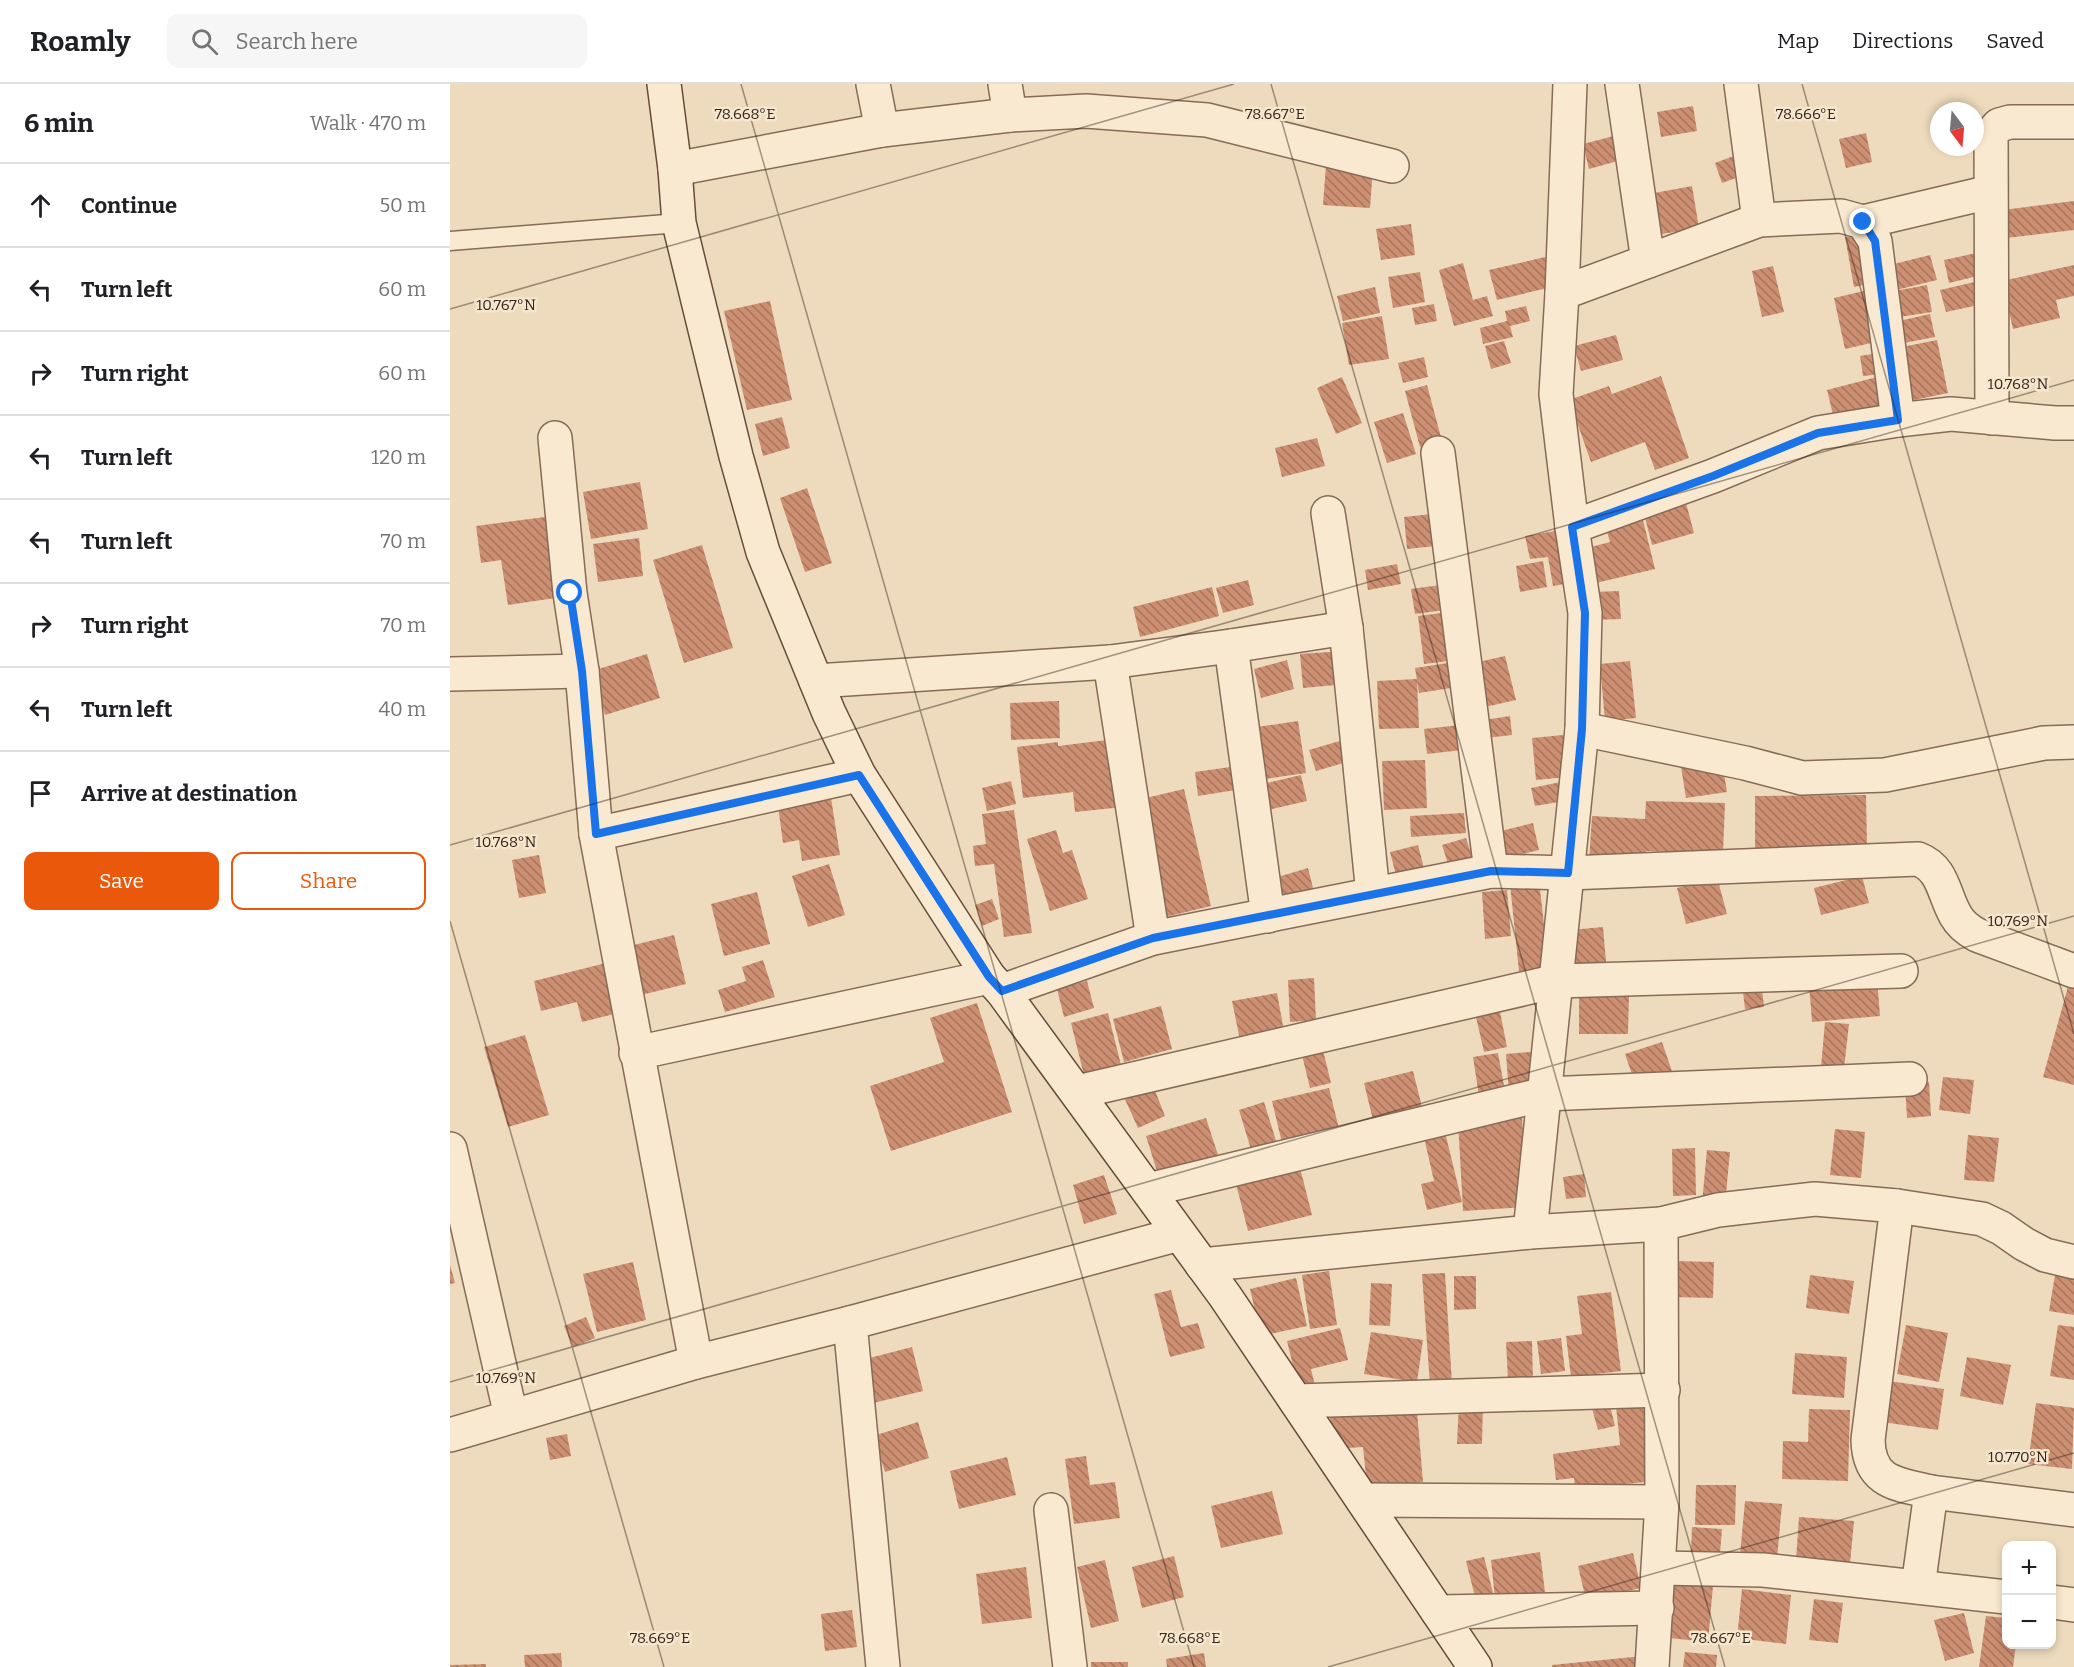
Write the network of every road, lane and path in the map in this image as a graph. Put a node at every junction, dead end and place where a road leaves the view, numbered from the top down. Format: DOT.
graph roads {
  1 [pos="664,84"];
  2 [pos="873,84"];
  3 [pos="1570,84"];
  4 [pos="1622,84"];
  5 [pos="1741,84"];
  6 [pos="1084,98"];
  7 [pos="1007,100"];
  8 [pos="2074,122"];
  9 [pos="882,130"];
  10 [pos="1392,166"];
  11 [pos="675,169"];
  12 [pos="1990,192"];
  13 [pos="1758,220"];
  14 [pos="1863,222"];
  15 [pos="679,223"];
  16 [pos="450,241"];
  17 [pos="1648,261"];
  18 [pos="1562,292"];
  19 [pos="1992,418"];
  20 [pos="1898,420"];
  21 [pos="2074,423"];
  22 [pos="555,438"];
  23 [pos="1438,453"];
  24 [pos="1328,513"];
  25 [pos="1572,527"];
  26 [pos="1346,628"];
  27 [pos="1231,646"];
  28 [pos="1110,662"];
  29 [pos="582,671"];
  30 [pos="450,674"];
  31 [pos="816,681"];
  32 [pos="1582,729"];
  33 [pos="2074,742"];
  34 [pos="859,775"];
  35 [pos="596,834"];
  36 [pos="1491,871"];
  37 [pos="1568,873"];
  38 [pos="1373,894"];
  39 [pos="1268,916"];
  40 [pos="1153,938"];
  41 [pos="1901,971"];
  42 [pos="2074,971"];
  43 [pos="1557,981"];
  44 [pos="996,984"];
  45 [pos="636,1053"];
  46 [pos="1910,1079"];
  47 [pos="1077,1092"];
  48 [pos="1545,1094"];
  49 [pos="450,1149"];
  50 [pos="1148,1191"];
  51 [pos="1897,1206"];
  52 [pos="1661,1224"];
  53 [pos="1530,1232"];
  54 [pos="1179,1233"];
  55 [pos="2074,1262"];
  56 [pos="1202,1265"];
  57 [pos="850,1323"];
  58 [pos="696,1362"];
  59 [pos="1663,1390"];
  60 [pos="1296,1401"];
  61 [pos="511,1416"];
  62 [pos="450,1435"];
  63 [pos="1931,1492"];
  64 [pos="1363,1500"];
  65 [pos="1662,1502"];
  66 [pos="1051,1510"];
  67 [pos="2074,1510"];
  68 [pos="1659,1568"];
  69 [pos="1918,1587"];
  70 [pos="2002,1596"];
  71 [pos="2056,1603"];
  72 [pos="2074,1605"];
  73 [pos="1657,1608"];
  74 [pos="1438,1612"];
  75 [pos="884,1667"];
  76 [pos="1070,1667"];
  77 [pos="1475,1667"];
  78 [pos="1652,1667"];
  1 -- 11 [label="street"];
  2 -- 9 [label="street"];
  3 -- 18 [label="street"];
  4 -- 17 [label="street"];
  5 -- 13 [label="street"];
  6 -- 7 [label="street"];
  6 -- 10 [label="street"];
  7 -- 9 [label="street"];
  8 -- 12 [label="street"];
  9 -- 11 [label="street"];
  11 -- 15 [label="street"];
  12 -- 14 [label="street"];
  12 -- 19 [label="street"];
  13 -- 14 [label="street"];
  13 -- 17 [label="street"];
  14 -- 20 [label="street"];
  15 -- 16 [label="lane"];
  15 -- 31 [label="street"];
  17 -- 18 [label="street"];
  18 -- 25 [label="street"];
  19 -- 20 [label="street"];
  19 -- 21 [label="street"];
  20 -- 25 [label="street"];
  22 -- 29 [label="street"];
  23 -- 36 [label="street"];
  24 -- 26 [label="street"];
  25 -- 32 [label="street"];
  26 -- 27 [label="street"];
  26 -- 38 [label="street"];
  27 -- 28 [label="street"];
  27 -- 39 [label="street"];
  28 -- 31 [label="street"];
  28 -- 40 [label="street"];
  29 -- 30 [label="street"];
  29 -- 35 [label="street"];
  31 -- 34 [label="street"];
  32 -- 33 [label="street"];
  32 -- 37 [label="street"];
  34 -- 35 [label="street"];
  34 -- 44 [label="street"];
  35 -- 45 [label="street"];
  36 -- 37 [label="street"];
  36 -- 38 [label="street"];
  37 -- 42 [label="street"];
  37 -- 43 [label="street"];
  38 -- 39 [label="street"];
  39 -- 40 [label="street"];
  40 -- 44 [label="street"];
  41 -- 43 [label="street"];
  43 -- 47 [label="street"];
  43 -- 48 [label="street"];
  44 -- 45 [label="street"];
  44 -- 47 [label="street"];
  45 -- 58 [label="street"];
  46 -- 48 [label="street"];
  47 -- 50 [label="street"];
  48 -- 50 [label="street"];
  48 -- 53 [label="street"];
  49 -- 61 [label="street"];
  50 -- 54 [label="street"];
  51 -- 52 [label="street"];
  51 -- 55 [label="street"];
  51 -- 63 [label="street"];
  52 -- 53 [label="street"];
  52 -- 59 [label="street"];
  53 -- 56 [label="street"];
  54 -- 56 [label="street"];
  54 -- 57 [label="street"];
  56 -- 60 [label="street"];
  57 -- 58 [label="street"];
  57 -- 75 [label="street"];
  58 -- 61 [label="street"];
  59 -- 60 [label="street"];
  59 -- 65 [label="street"];
  60 -- 64 [label="street"];
  61 -- 62 [label="street"];
  63 -- 67 [label="street"];
  63 -- 69 [label="street"];
  64 -- 65 [label="street"];
  64 -- 74 [label="street"];
  65 -- 68 [label="street"];
  66 -- 76 [label="street"];
  68 -- 69 [label="street"];
  68 -- 73 [label="street"];
  69 -- 70 [label="street"];
  71 -- 72 [label="street"];
  73 -- 74 [label="street"];
  73 -- 78 [label="street"];
  74 -- 77 [label="street"];
}
